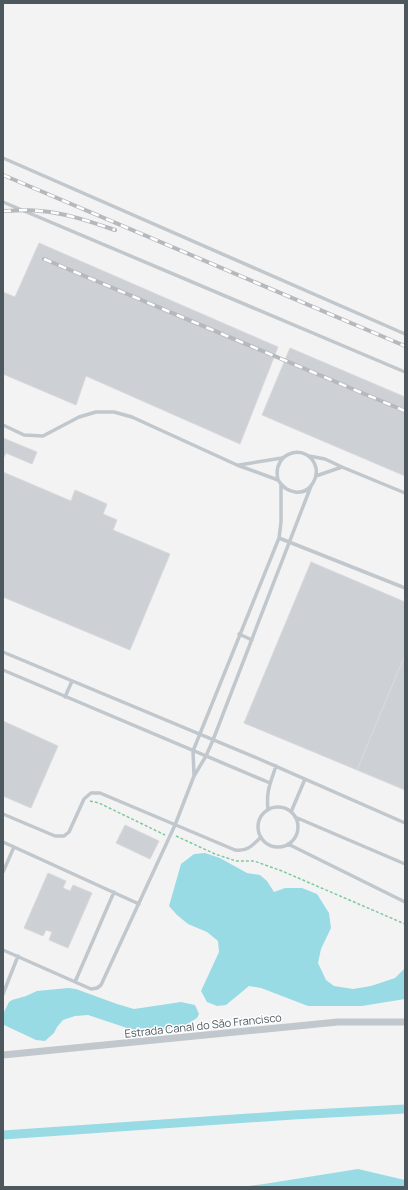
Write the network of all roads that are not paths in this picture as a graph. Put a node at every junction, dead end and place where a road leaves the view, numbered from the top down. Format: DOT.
graph roads {
  1 [pos="3,158"];
  2 [pos="3,202"];
  3 [pos="405,334"];
  4 [pos="405,372"];
  5 [pos="3,426"];
  6 [pos="308,456"];
  7 [pos="282,458"];
  8 [pos="238,465"];
  9 [pos="342,467"];
  10 [pos="316,476"];
  11 [pos="278,480"];
  12 [pos="281,485"];
  13 [pos="311,486"];
  14 [pos="405,493"];
  15 [pos="279,538"];
  16 [pos="290,542"];
  17 [pos="405,588"];
  18 [pos="239,634"];
  19 [pos="252,640"];
  20 [pos="3,652"];
  21 [pos="3,670"];
  22 [pos="72,681"];
  23 [pos="65,697"];
  24 [pos="199,734"];
  25 [pos="214,740"];
  26 [pos="193,751"];
  27 [pos="206,756"];
  28 [pos="276,766"];
  29 [pos="194,776"];
  30 [pos="305,779"];
  31 [pos="270,783"];
  32 [pos="268,810"];
  33 [pos="291,812"];
  34 [pos="3,814"];
  35 [pos="295,817"];
  36 [pos="405,823"];
  37 [pos="175,825"];
  38 [pos="261,837"];
  39 [pos="3,842"];
  40 [pos="288,844"];
  41 [pos="14,847"];
  42 [pos="405,864"];
  43 [pos="3,872"];
  44 [pos="114,892"];
  45 [pos="405,902"];
  46 [pos="139,904"];
  47 [pos="3,950"];
  48 [pos="18,956"];
  49 [pos="75,982"];
  50 [pos="3,993"];
  51 [pos="405,1022"];
  52 [pos="3,1055"];
  1 -- 3 [label="lane"];
  2 -- 4 [label="lane"];
  5 -- 8 [label="lane"];
  6 -- 7 [label="lane"];
  6 -- 9 [label="lane"];
  6 -- 10 [label="lane"];
  7 -- 8 [label="lane"];
  7 -- 11 [label="lane"];
  8 -- 11 [label="lane"];
  9 -- 10 [label="lane"];
  9 -- 14 [label="lane"];
  10 -- 13 [label="lane"];
  11 -- 12 [label="lane"];
  12 -- 13 [label="lane"];
  12 -- 15 [label="lane"];
  13 -- 16 [label="lane"];
  15 -- 16 [label="lane"];
  15 -- 18 [label="lane"];
  16 -- 17 [label="lane"];
  16 -- 19 [label="lane"];
  18 -- 19 [label="lane"];
  18 -- 24 [label="lane"];
  19 -- 25 [label="lane"];
  20 -- 22 [label="lane"];
  21 -- 23 [label="lane"];
  22 -- 23 [label="lane"];
  22 -- 24 [label="lane"];
  23 -- 26 [label="lane"];
  24 -- 25 [label="lane"];
  24 -- 26 [label="lane"];
  25 -- 27 [label="lane"];
  25 -- 28 [label="lane"];
  26 -- 27 [label="lane"];
  26 -- 29 [label="lane"];
  27 -- 29 [label="lane"];
  27 -- 31 [label="lane"];
  28 -- 30 [label="lane"];
  28 -- 31 [label="lane"];
  29 -- 37 [label="lane"];
  30 -- 33 [label="lane"];
  30 -- 36 [label="lane"];
  31 -- 32 [label="lane"];
  32 -- 33 [label="lane"];
  32 -- 38 [label="lane"];
  33 -- 35 [label="lane"];
  34 -- 37 [label="lane"];
  35 -- 40 [label="lane"];
  35 -- 42 [label="lane"];
  37 -- 38 [label="lane"];
  37 -- 46 [label="lane"];
  38 -- 40 [label="lane"];
  39 -- 41 [label="lane"];
  40 -- 45 [label="lane"];
  41 -- 43 [label="lane"];
  41 -- 44 [label="lane"];
  44 -- 46 [label="lane"];
  44 -- 49 [label="lane"];
  46 -- 49 [label="lane"];
  47 -- 48 [label="lane"];
  48 -- 49 [label="lane"];
  48 -- 50 [label="lane"];
  51 -- 52 [label="street, Estrada Canal do São Francisco"];
}
